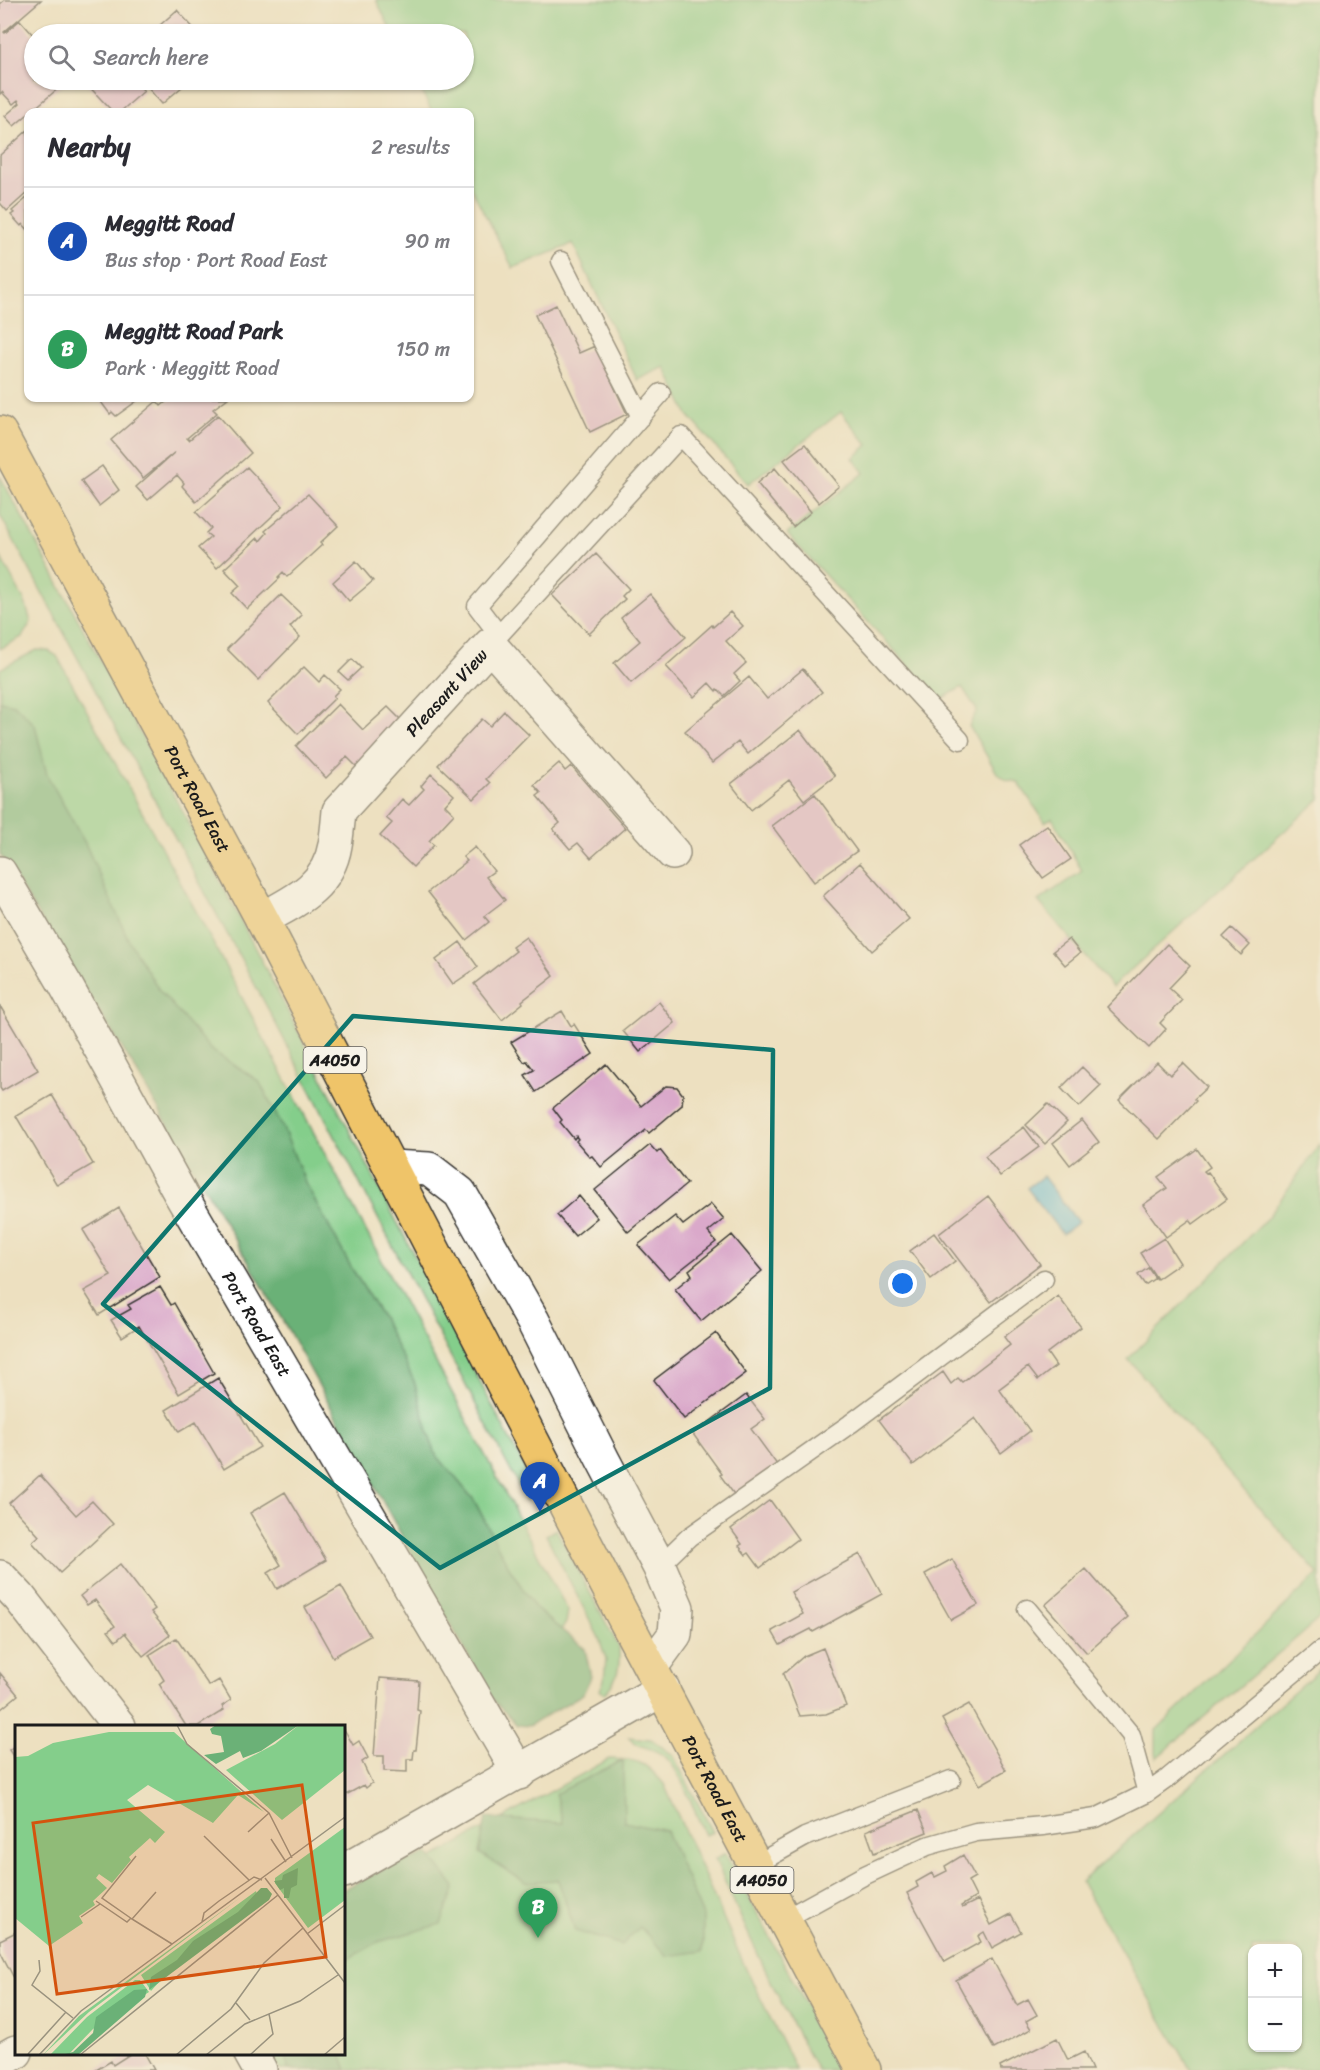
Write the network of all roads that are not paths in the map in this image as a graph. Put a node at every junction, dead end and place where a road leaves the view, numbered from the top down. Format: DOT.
graph roads {
  1 [pos="561,261"];
  2 [pos="661,393"];
  3 [pos="641,417"];
  4 [pos="0,433"];
  5 [pos="494,640"];
  6 [pos="960,741"];
  7 [pos="673,853"];
  8 [pos="0,873"];
  9 [pos="262,919"];
  10 [pos="391,1167"];
  11 [pos="1044,1279"];
  12 [pos="659,1566"];
  13 [pos="0,1577"];
  14 [pos="1027,1610"];
  15 [pos="1320,1651"];
  16 [pos="657,1678"];
  17 [pos="118,1725"];
  18 [pos="519,1773"];
  19 [pos="951,1779"];
  20 [pos="1147,1793"];
  21 [pos="754,1865"];
  22 [pos="345,1870"];
  23 [pos="783,1920"];
  24 [pos="15,2053"];
  25 [pos="251,2055"];
  26 [pos="0,2061"];
  27 [pos="260,2070"];
  28 [pos="864,2070"];
  1 -- 3 [label="lane"];
  2 -- 3 [label="lane"];
  3 -- 5 [label="lane"];
  4 -- 9 [label="main road, Port Road East / A4050"];
  5 -- 6 [label="lane"];
  5 -- 7 [label="street, Pleasant View"];
  5 -- 9 [label="street, Pleasant View"];
  8 -- 18 [label="street, Port Road East"];
  9 -- 10 [label="main road, Port Road East / A4050"];
  10 -- 12 [label="street"];
  10 -- 16 [label="main road, Port Road East / A4050"];
  11 -- 12 [label="lane"];
  12 -- 16 [label="street"];
  13 -- 17 [label="street"];
  14 -- 20 [label="lane"];
  15 -- 20 [label="lane"];
  16 -- 18 [label="street"];
  16 -- 21 [label="main road, Port Road East / A4050"];
  18 -- 22 [label="street"];
  19 -- 21 [label="lane"];
  20 -- 23 [label="lane"];
  21 -- 23 [label="main road, Port Road East / A4050"];
  23 -- 28 [label="main road, Port Road East / A4050"];
  24 -- 26 [label="street"];
  25 -- 27 [label="street"];
}
